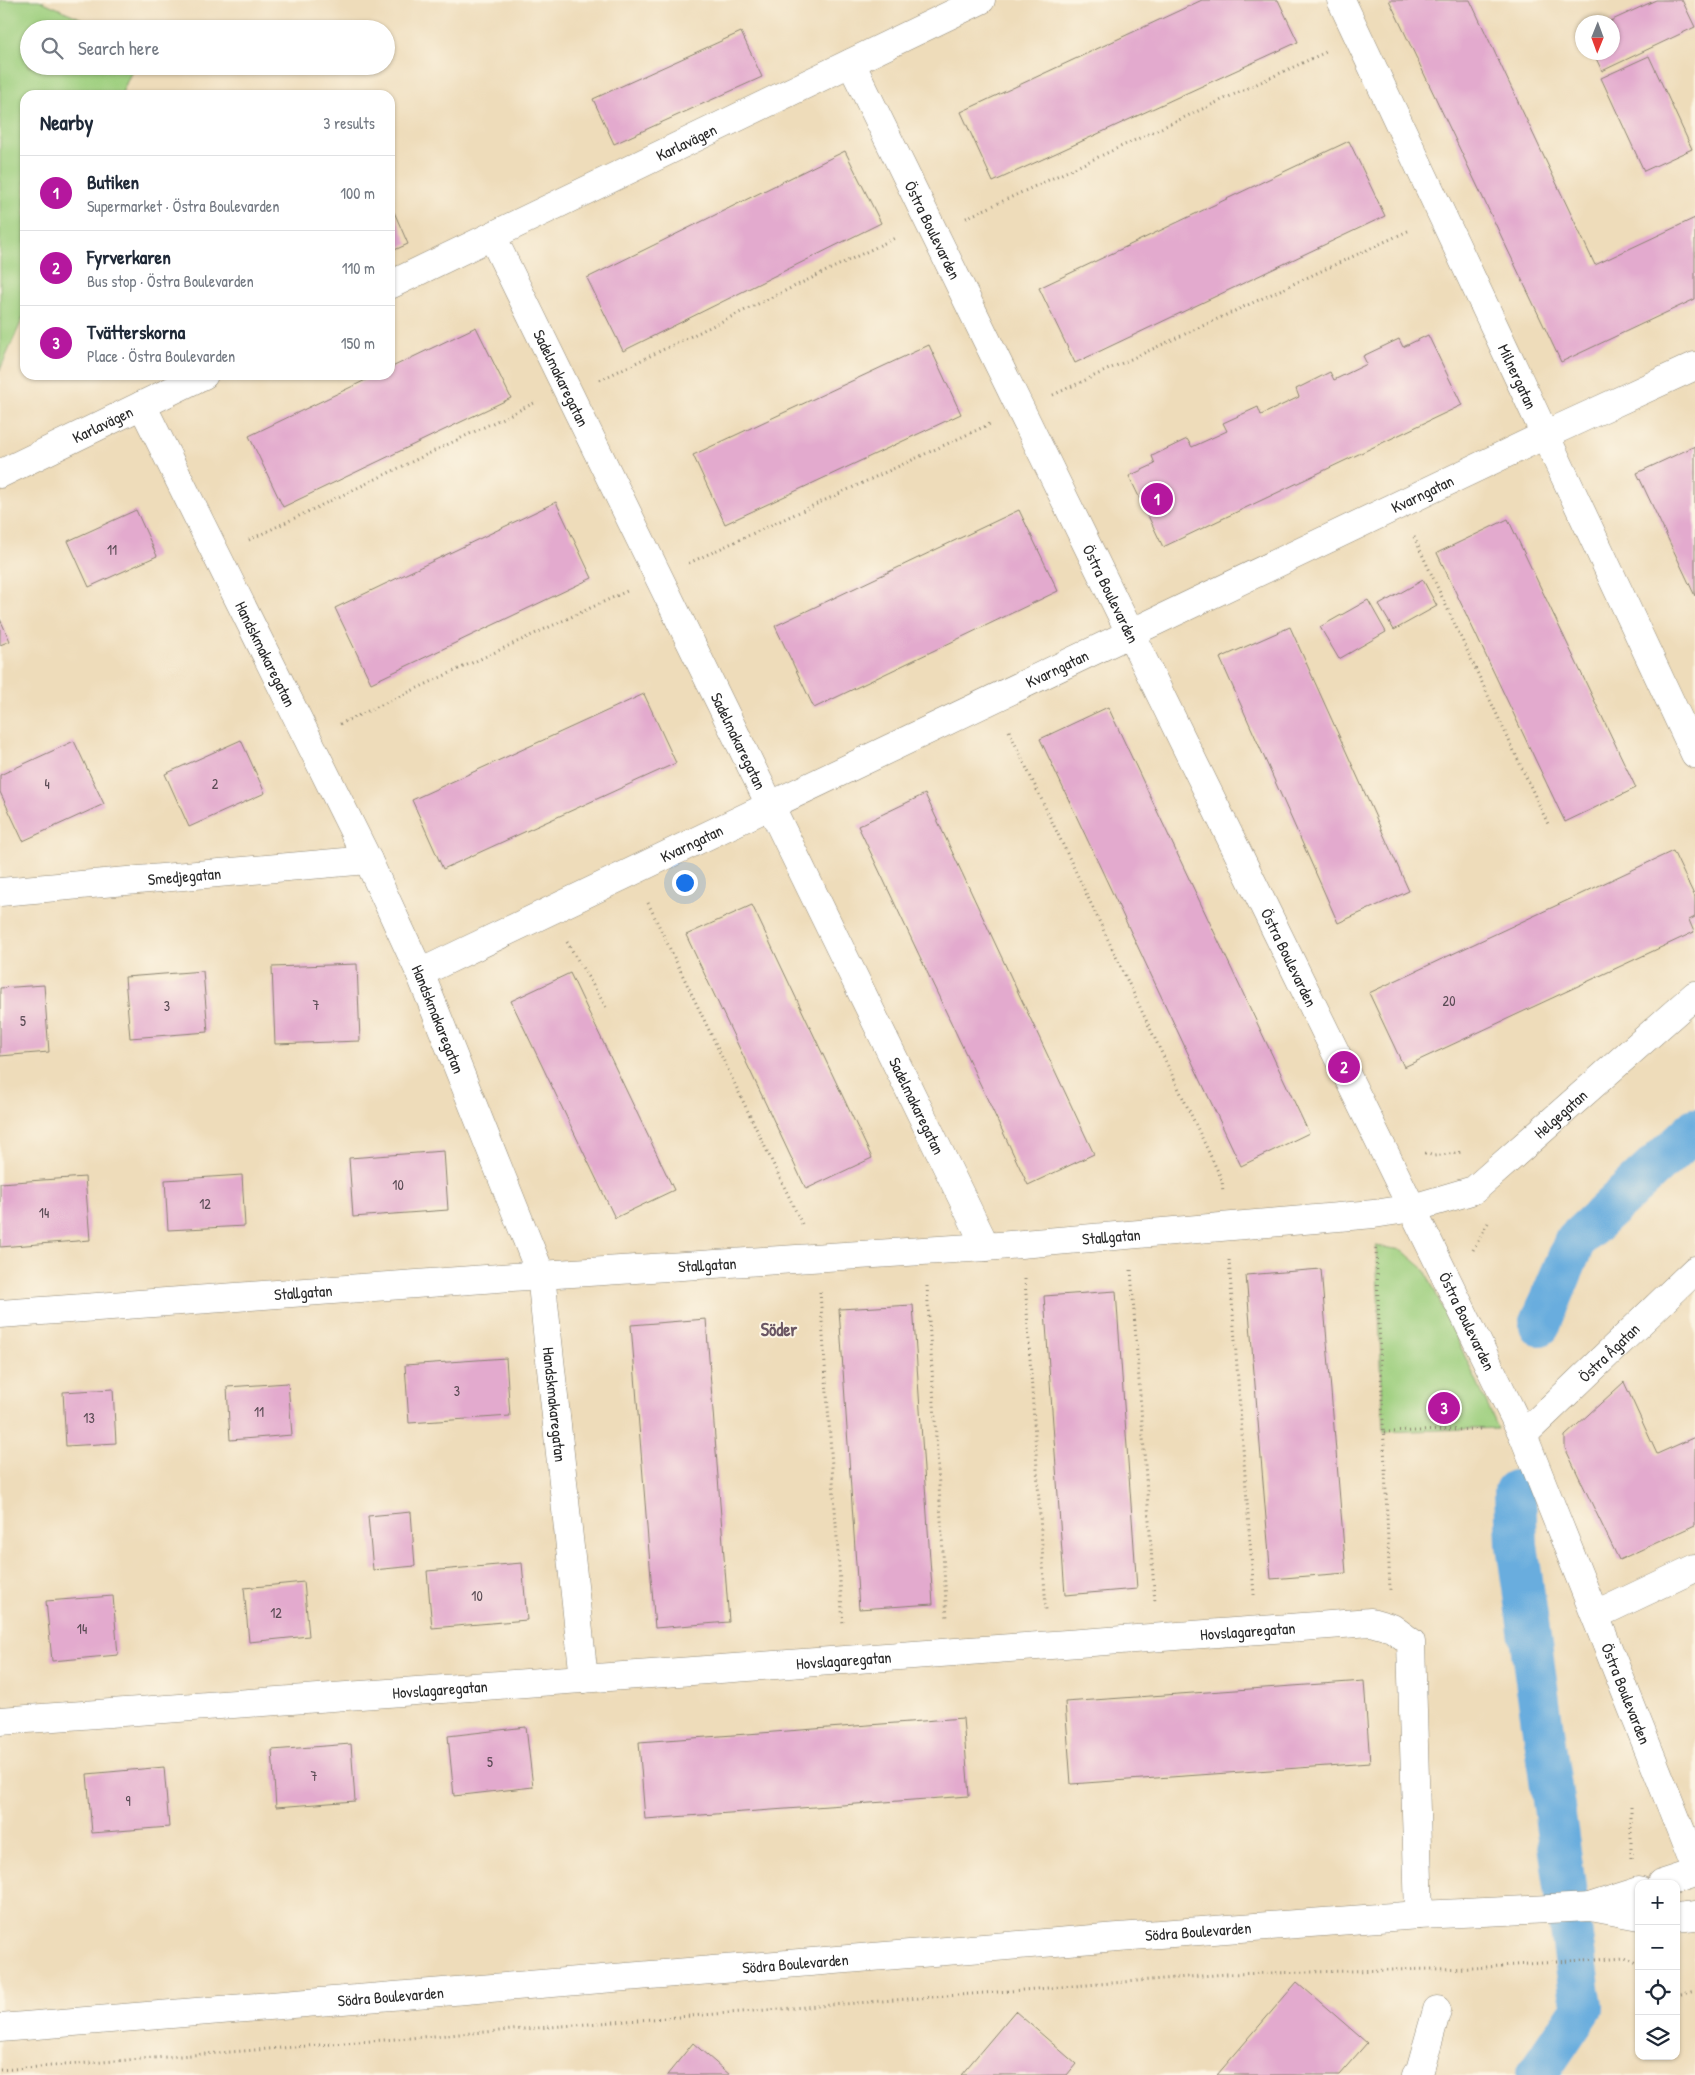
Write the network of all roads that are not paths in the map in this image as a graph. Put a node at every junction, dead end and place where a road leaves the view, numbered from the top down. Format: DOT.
graph roads {
  1 [pos="981,0"];
  2 [pos="1341,0"];
  3 [pos="851,63"];
  4 [pos="492,236"];
  5 [pos="395,284"];
  6 [pos="1695,366"];
  7 [pos="194,380"];
  8 [pos="142,405"];
  9 [pos="1545,435"];
  10 [pos="0,474"];
  11 [pos="1131,633"];
  12 [pos="1695,754"];
  13 [pos="770,806"];
  14 [pos="368,860"];
  15 [pos="0,892"];
  16 [pos="420,973"];
  17 [pos="1695,995"];
  18 [pos="1413,1208"];
  19 [pos="986,1246"];
  20 [pos="1695,1270"];
  21 [pos="541,1274"];
  22 [pos="0,1314"];
  23 [pos="1523,1435"];
  24 [pos="1695,1568"];
  25 [pos="1596,1615"];
  26 [pos="584,1679"];
  27 [pos="0,1721"];
  28 [pos="1695,1866"];
  29 [pos="1695,1873"];
  30 [pos="1673,1880"];
  31 [pos="1635,1892"];
  32 [pos="1591,1907"];
  33 [pos="1419,1915"];
  34 [pos="1635,1915"];
  35 [pos="1695,1916"];
  36 [pos="1680,1918"];
  37 [pos="1437,2010"];
  38 [pos="0,2028"];
  39 [pos="1416,2075"];
  1 -- 3 [label="street, Karlavägen"];
  2 -- 9 [label="street, Milnergatan"];
  3 -- 4 [label="street, Karlavägen"];
  3 -- 11 [label="street, Östra Boulevarden"];
  4 -- 5 [label="street, Karlavägen"];
  4 -- 13 [label="street, Sadelmakaregatan"];
  6 -- 9 [label="street, Kvarngatan"];
  7 -- 8 [label="street, Karlavägen"];
  8 -- 10 [label="street, Karlavägen"];
  8 -- 14 [label="street, Handskmakaregatan"];
  9 -- 11 [label="street, Kvarngatan"];
  9 -- 12 [label="street, Milnergatan"];
  11 -- 13 [label="street, Kvarngatan"];
  11 -- 18 [label="street, Östra Boulevarden"];
  13 -- 16 [label="street, Kvarngatan"];
  13 -- 19 [label="street, Sadelmakaregatan"];
  14 -- 15 [label="street, Smedjegatan"];
  14 -- 16 [label="street, Handskmakaregatan"];
  16 -- 21 [label="street, Handskmakaregatan"];
  17 -- 18 [label="street, Helgegatan"];
  18 -- 19 [label="street, Stallgatan"];
  18 -- 23 [label="street, Östra Boulevarden"];
  19 -- 21 [label="street, Stallgatan"];
  20 -- 23 [label="street, Östra Ågatan"];
  21 -- 22 [label="street, Stallgatan"];
  21 -- 26 [label="street, Handskmakaregatan"];
  23 -- 25 [label="street, Östra Boulevarden"];
  24 -- 25 [label="street"];
  25 -- 28 [label="street, Östra Boulevarden"];
  26 -- 27 [label="street, Hovslagaregatan"];
  26 -- 33 [label="street, Hovslagaregatan"];
  29 -- 30 [label="street"];
  31 -- 32 [label="street, Södra Boulevarden"];
  32 -- 33 [label="street, Södra Boulevarden"];
  32 -- 34 [label="street, Södra Boulevarden"];
  33 -- 38 [label="street, Södra Boulevarden"];
  35 -- 36 [label="street"];
  37 -- 39 [label="street"];
}
